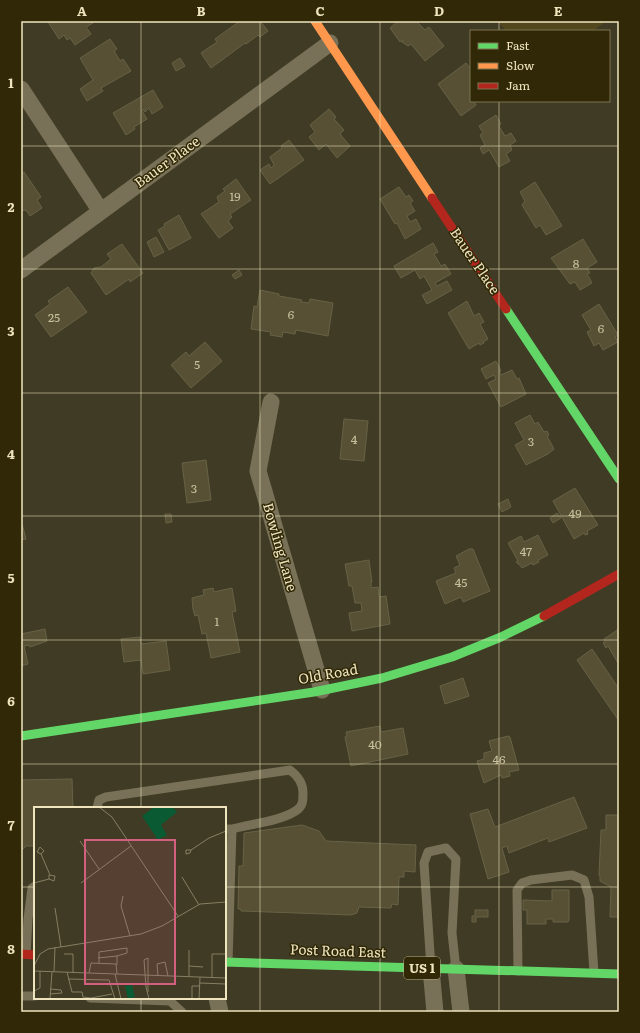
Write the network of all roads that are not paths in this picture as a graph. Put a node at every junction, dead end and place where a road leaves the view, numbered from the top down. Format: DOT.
graph roads {
  1 [pos="315,21"];
  2 [pos="330,43"];
  3 [pos="21,89"];
  4 [pos="100,210"];
  5 [pos="21,270"];
  6 [pos="271,402"];
  7 [pos="619,479"];
  8 [pos="619,574"];
  9 [pos="322,690"];
  10 [pos="21,736"];
  11 [pos="97,807"];
  12 [pos="228,829"];
  13 [pos="34,887"];
  14 [pos="227,890"];
  15 [pos="28,954"];
  16 [pos="226,962"];
  17 [pos="431,968"];
  18 [pos="456,969"];
  19 [pos="518,971"];
  20 [pos="594,973"];
  21 [pos="619,974"];
  22 [pos="21,996"];
  23 [pos="34,996"];
  24 [pos="130,999"];
  25 [pos="218,999"];
  26 [pos="182,1012"];
  27 [pos="220,1012"];
  28 [pos="435,1012"];
  29 [pos="461,1012"];
  1 -- 2 [label="street, Bauer Place"];
  2 -- 4 [label="street, Bauer Place"];
  2 -- 7 [label="street, Bauer Place"];
  3 -- 4 [label="street"];
  4 -- 5 [label="street, Bauer Place"];
  6 -- 9 [label="street, Bowling Lane"];
  8 -- 9 [label="street, Old Road"];
  9 -- 10 [label="street, Old Road"];
  11 -- 12 [label="lane"];
  12 -- 14 [label="lane"];
  13 -- 15 [label="lane"];
  14 -- 16 [label="lane"];
  16 -- 17 [label="street, Post Road East / US 1"];
  17 -- 18 [label="street, Post Road East / US 1"];
  17 -- 18 [label="lane"];
  17 -- 28 [label="street"];
  18 -- 19 [label="street, Post Road East / US 1"];
  18 -- 29 [label="street"];
  19 -- 20 [label="street, Post Road East / US 1"];
  19 -- 20 [label="lane"];
  20 -- 21 [label="street, Post Road East / US 1"];
  22 -- 23 [label="lane"];
  24 -- 26 [label="lane"];
  25 -- 27 [label="street"];
}
